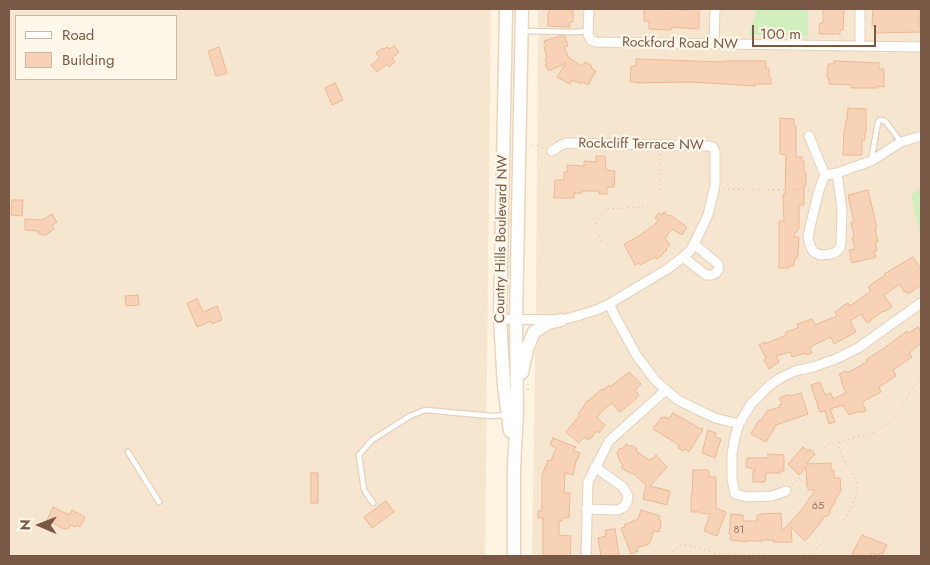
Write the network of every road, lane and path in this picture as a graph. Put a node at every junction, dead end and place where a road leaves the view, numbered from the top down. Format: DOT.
graph roads {
  1 [pos="506,9"];
  2 [pos="522,9"];
  3 [pos="589,9"];
  4 [pos="715,9"];
  5 [pos="860,9"];
  6 [pos="522,31"];
  7 [pos="588,31"];
  8 [pos="714,44"];
  9 [pos="860,46"];
  10 [pos="921,47"];
  11 [pos="808,136"];
  12 [pos="921,136"];
  13 [pos="901,142"];
  14 [pos="660,145"];
  15 [pos="532,146"];
  16 [pos="552,151"];
  17 [pos="871,161"];
  18 [pos="837,173"];
  19 [pos="825,175"];
  20 [pos="714,189"];
  21 [pos="819,190"];
  22 [pos="602,241"];
  23 [pos="694,244"];
  24 [pos="683,257"];
  25 [pos="921,303"];
  26 [pos="609,304"];
  27 [pos="500,319"];
  28 [pos="516,319"];
  29 [pos="561,320"];
  30 [pos="921,375"];
  31 [pos="528,382"];
  32 [pos="666,390"];
  33 [pos="528,392"];
  34 [pos="514,409"];
  35 [pos="739,424"];
  36 [pos="840,442"];
  37 [pos="128,452"];
  38 [pos="595,467"];
  39 [pos="786,491"];
  40 [pos="159,502"];
  41 [pos="373,503"];
  42 [pos="586,508"];
  43 [pos="514,556"];
  44 [pos="586,556"];
  45 [pos="670,556"];
  1 -- 27 [label="main road, Country Hills Boulevard NW"];
  2 -- 6 [label="main road, Country Hills Boulevard NW"];
  3 -- 7 [label="street"];
  4 -- 8 [label="street"];
  5 -- 9 [label="street"];
  6 -- 7 [label="lane"];
  6 -- 28 [label="main road, Country Hills Boulevard NW"];
  7 -- 8 [label="street, Rockford Road NW"];
  8 -- 9 [label="street, Rockford Road NW"];
  9 -- 10 [label="street, Rockford Road NW"];
  11 -- 19 [label="street"];
  12 -- 13 [label="street"];
  13 -- 17 [label="street"];
  13 -- 17 [label="lane"];
  14 -- 16 [label="street, Rockcliff Terrace NW"];
  14 -- 20 [label="street, Rockcliff Terrace NW"];
  14 -- 22 [label="path"];
  15 -- 16 [label="path"];
  17 -- 18 [label="street"];
  18 -- 19 [label="street"];
  18 -- 21 [label="street"];
  19 -- 21 [label="street"];
  20 -- 21 [label="path"];
  20 -- 23 [label="street, Rockcliff Terrace NW"];
  23 -- 24 [label="street, Rockcliff Terrace NW"];
  23 -- 24 [label="street"];
  24 -- 26 [label="street, Rockcliff Terrace NW"];
  25 -- 35 [label="street"];
  26 -- 29 [label="street, Rockcliff Terrace NW"];
  26 -- 32 [label="street"];
  27 -- 28 [label="street, Rockcliff Terrace NW"];
  27 -- 34 [label="main road, Country Hills Boulevard NW"];
  28 -- 29 [label="street, Rockcliff Terrace NW"];
  28 -- 34 [label="main road, Country Hills Boulevard NW"];
  29 -- 34 [label="main road"];
  30 -- 36 [label="path"];
  31 -- 33 [label="path"];
  32 -- 35 [label="street"];
  32 -- 38 [label="street"];
  34 -- 41 [label="lane"];
  34 -- 43 [label="main road, Country Hills Boulevard NW"];
  35 -- 39 [label="street"];
  36 -- 39 [label="path"];
  36 -- 45 [label="path"];
  37 -- 40 [label="lane"];
  38 -- 42 [label="street"];
  38 -- 42 [label="street"];
  42 -- 44 [label="street"];
}
